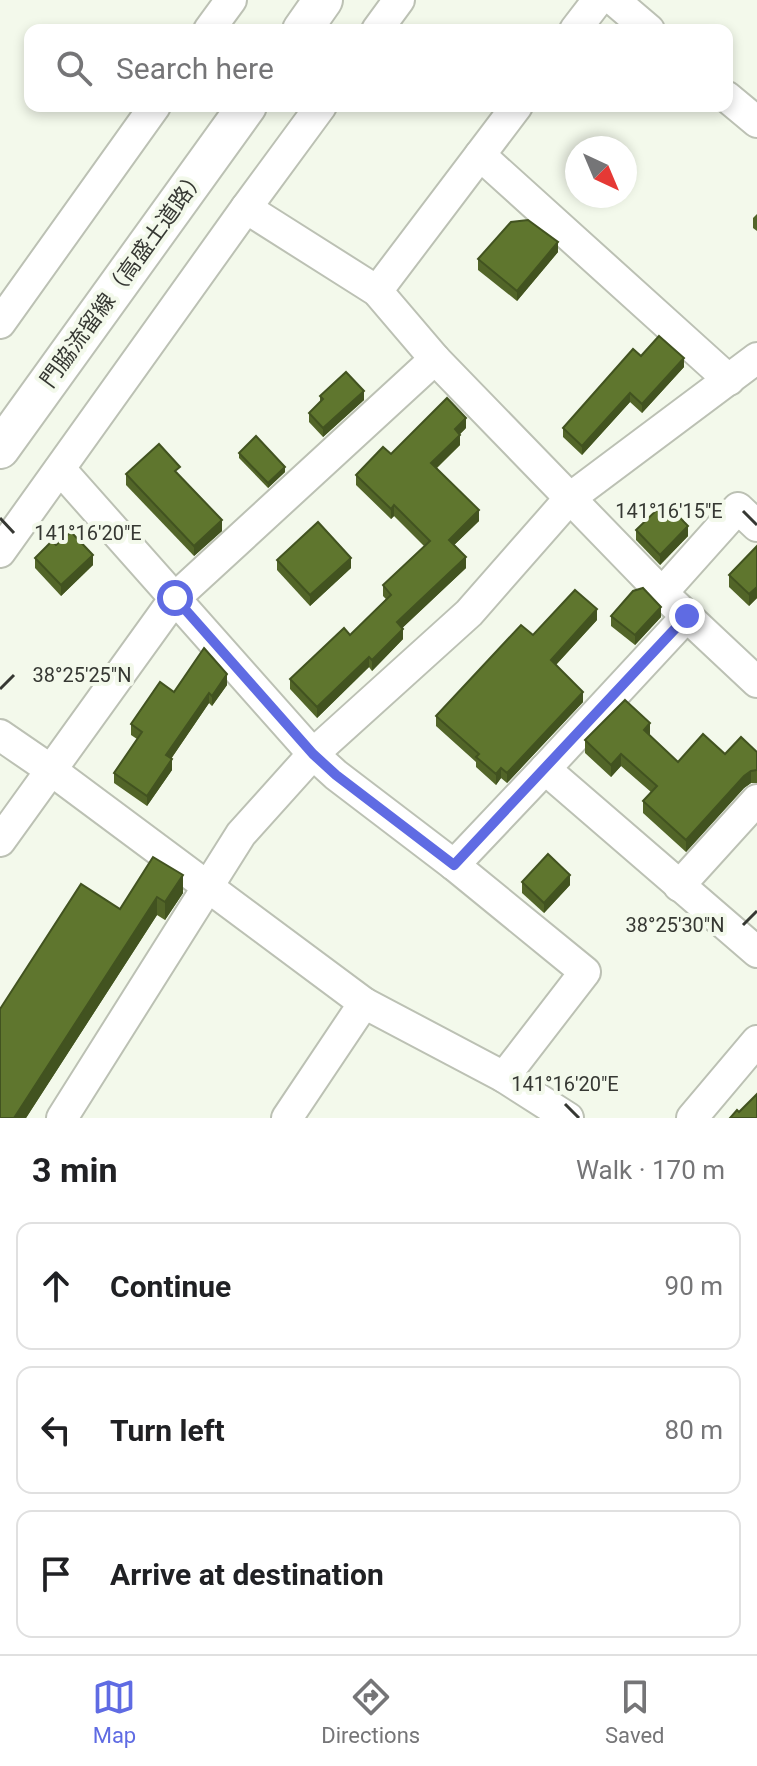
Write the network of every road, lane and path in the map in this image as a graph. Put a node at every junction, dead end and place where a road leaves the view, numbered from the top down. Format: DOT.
graph roads {
  1 [pos="231,0"];
  2 [pos="323,0"];
  3 [pos="399,0"];
  4 [pos="598,0"];
  5 [pos="614,0"];
  6 [pos="213,24"];
  7 [pos="306,24"];
  8 [pos="381,24"];
  9 [pos="580,24"];
  10 [pos="642,24"];
  11 [pos="733,102"];
  12 [pos="151,112"];
  13 [pos="243,112"];
  14 [pos="317,112"];
  15 [pos="512,112"];
  16 [pos="757,122"];
  17 [pos="480,155"];
  18 [pos="246,208"];
  19 [pos="377,291"];
  20 [pos="0,323"];
  21 [pos="757,358"];
  22 [pos="435,359"];
  23 [pos="729,380"];
  24 [pos="0,449"];
  25 [pos="60,469"];
  26 [pos="570,498"];
  27 [pos="757,526"];
  28 [pos="0,552"];
  29 [pos="662,593"];
  30 [pos="175,598"];
  31 [pos="687,616"];
  32 [pos="757,682"];
  33 [pos="0,735"];
  34 [pos="313,754"];
  35 [pos="545,769"];
  36 [pos="51,770"];
  37 [pos="757,800"];
  38 [pos="0,841"];
  39 [pos="454,865"];
  40 [pos="208,885"];
  41 [pos="679,886"];
  42 [pos="757,952"];
  43 [pos="364,1003"];
  44 [pos="757,1041"];
  45 [pos="504,1077"];
  46 [pos="62,1118"];
  47 [pos="287,1118"];
  48 [pos="568,1118"];
  49 [pos="692,1118"];
  1 -- 6 [label="street"];
  2 -- 7 [label="main road"];
  3 -- 8 [label="street"];
  4 -- 9 [label="street"];
  5 -- 10 [label="street"];
  11 -- 16 [label="street"];
  12 -- 20 [label="street"];
  13 -- 24 [label="main road, 門脇流留線（高盛土道路）"];
  14 -- 18 [label="street"];
  15 -- 17 [label="street"];
  17 -- 19 [label="street"];
  17 -- 23 [label="street"];
  18 -- 19 [label="street"];
  18 -- 25 [label="street"];
  19 -- 22 [label="street"];
  21 -- 23 [label="street"];
  22 -- 26 [label="street"];
  22 -- 30 [label="street"];
  23 -- 26 [label="street"];
  25 -- 28 [label="street"];
  25 -- 30 [label="street"];
  26 -- 29 [label="street"];
  26 -- 34 [label="street"];
  27 -- 29 [label="street"];
  29 -- 31 [label="street"];
  30 -- 34 [label="street"];
  30 -- 36 [label="street"];
  31 -- 32 [label="street"];
  31 -- 35 [label="street"];
  33 -- 36 [label="street"];
  34 -- 39 [label="street"];
  34 -- 40 [label="street"];
  35 -- 39 [label="street"];
  35 -- 41 [label="street"];
  36 -- 38 [label="street"];
  36 -- 40 [label="street"];
  37 -- 41 [label="street"];
  39 -- 45 [label="street"];
  40 -- 43 [label="street"];
  40 -- 46 [label="street"];
  41 -- 42 [label="street"];
  43 -- 45 [label="street"];
  43 -- 47 [label="street"];
  44 -- 49 [label="street"];
  45 -- 48 [label="street"];
}
